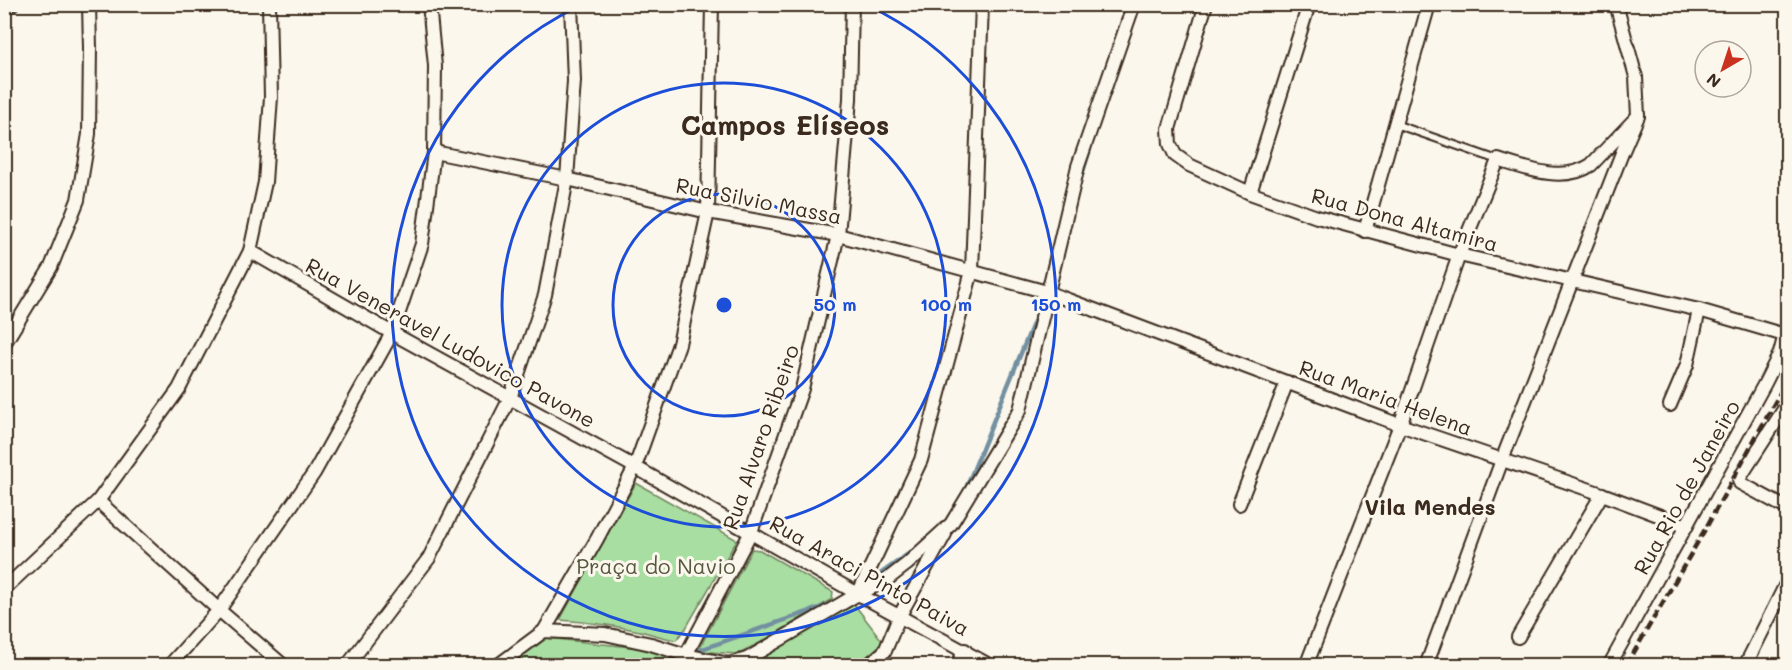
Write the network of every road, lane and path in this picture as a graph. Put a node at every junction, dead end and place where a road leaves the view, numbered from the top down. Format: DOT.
graph roads {
  1 [pos="12,4"];
  2 [pos="89,4"];
  3 [pos="269,4"];
  4 [pos="429,4"];
  5 [pos="571,4"];
  6 [pos="712,4"];
  7 [pos="852,4"];
  8 [pos="982,4"];
  9 [pos="1134,4"];
  10 [pos="1206,4"];
  11 [pos="1309,4"];
  12 [pos="1429,4"];
  13 [pos="1616,4"];
  14 [pos="4,5"];
  15 [pos="1638,116"];
  16 [pos="1395,124"];
  17 [pos="434,152"];
  18 [pos="1498,160"];
  19 [pos="567,179"];
  20 [pos="1250,193"];
  21 [pos="708,212"];
  22 [pos="1365,231"];
  23 [pos="838,235"];
  24 [pos="250,251"];
  25 [pos="1459,255"];
  26 [pos="972,271"];
  27 [pos="1571,281"];
  28 [pos="1047,292"];
  29 [pos="1073,301"];
  30 [pos="1699,310"];
  31 [pos="1787,331"];
  32 [pos="392,333"];
  33 [pos="4,344"];
  34 [pos="1287,382"];
  35 [pos="510,398"];
  36 [pos="1788,403"];
  37 [pos="1670,405"];
  38 [pos="1400,425"];
  39 [pos="1502,460"];
  40 [pos="635,467"];
  41 [pos="1602,494"];
  42 [pos="98,501"];
  43 [pos="1239,504"];
  44 [pos="1788,508"];
  45 [pos="951,524"];
  46 [pos="1687,526"];
  47 [pos="752,532"];
  48 [pos="1788,580"];
  49 [pos="4,589"];
  50 [pos="858,594"];
  51 [pos="219,610"];
  52 [pos="900,615"];
  53 [pos="544,631"];
  54 [pos="1518,637"];
  55 [pos="965,650"];
  56 [pos="686,655"];
  57 [pos="169,666"];
  58 [pos="284,666"];
  59 [pos="347,666"];
  60 [pos="497,666"];
  61 [pos="867,666"];
  62 [pos="957,666"];
  63 [pos="991,666"];
  64 [pos="1306,666"];
  65 [pos="1426,666"];
  66 [pos="1609,666"];
  67 [pos="1745,666"];
  1 -- 14 [label="street"];
  2 -- 33 [label="street"];
  3 -- 24 [label="street"];
  4 -- 17 [label="street"];
  5 -- 19 [label="street"];
  6 -- 21 [label="street"];
  7 -- 23 [label="street, Rua Alvaro Ribeiro"];
  8 -- 26 [label="street"];
  9 -- 28 [label="street"];
  10 -- 20 [label="street, Rua Dona Altamira"];
  11 -- 20 [label="street"];
  12 -- 16 [label="street"];
  13 -- 15 [label="street"];
  15 -- 18 [label="street"];
  15 -- 27 [label="street"];
  16 -- 18 [label="lane"];
  16 -- 22 [label="street"];
  17 -- 19 [label="street, Rua Silvio Massa"];
  17 -- 32 [label="street"];
  18 -- 25 [label="street"];
  19 -- 21 [label="street, Rua Silvio Massa"];
  19 -- 35 [label="street"];
  20 -- 22 [label="street, Rua Dona Altamira"];
  21 -- 23 [label="street, Rua Silvio Massa"];
  21 -- 40 [label="street"];
  22 -- 25 [label="street, Rua Dona Altamira"];
  23 -- 26 [label="street, Rua Silvio Massa"];
  23 -- 47 [label="street, Rua Alvaro Ribeiro"];
  24 -- 32 [label="street, Rua Veneravel Ludovico Pavone"];
  24 -- 42 [label="street"];
  25 -- 27 [label="street, Rua Dona Altamira"];
  25 -- 38 [label="street"];
  26 -- 28 [label="street, Rua Silvio Massa"];
  26 -- 50 [label="street"];
  27 -- 30 [label="street, Rua Dona Altamira"];
  27 -- 39 [label="street"];
  28 -- 29 [label="street, Rua Silvio Massa"];
  28 -- 45 [label="street"];
  29 -- 34 [label="street, Rua Maria Helena"];
  30 -- 31 [label="street, Rua Dona Altamira"];
  30 -- 37 [label="street"];
  31 -- 46 [label="street, Rua Rio de Janeiro"];
  32 -- 35 [label="street, Rua Veneravel Ludovico Pavone"];
  32 -- 51 [label="street"];
  34 -- 38 [label="street, Rua Maria Helena"];
  34 -- 43 [label="street"];
  35 -- 40 [label="street, Rua Veneravel Ludovico Pavone"];
  35 -- 59 [label="street"];
  36 -- 44 [label="street"];
  38 -- 39 [label="street, Rua Maria Helena"];
  38 -- 64 [label="street"];
  39 -- 41 [label="street, Rua Maria Helena"];
  39 -- 65 [label="street"];
  40 -- 47 [label="street, Rua Araci Pinto Paiva"];
  40 -- 53 [label="street"];
  41 -- 46 [label="street, Rua Maria Helena"];
  41 -- 54 [label="street"];
  42 -- 49 [label="street"];
  42 -- 51 [label="street"];
  45 -- 50 [label="street"];
  45 -- 52 [label="street"];
  46 -- 66 [label="street, Rua Rio de Janeiro"];
  47 -- 50 [label="street, Rua Araci Pinto Paiva"];
  47 -- 56 [label="street, Rua Alvaro Ribeiro"];
  48 -- 67 [label="street"];
  50 -- 52 [label="street, Rua Araci Pinto Paiva"];
  50 -- 56 [label="street"];
  51 -- 57 [label="street"];
  51 -- 58 [label="street"];
  52 -- 55 [label="street, Rua Araci Pinto Paiva"];
  52 -- 61 [label="street"];
  53 -- 56 [label="street"];
  53 -- 60 [label="street"];
  55 -- 62 [label="street"];
  55 -- 63 [label="street, Rua Araci Pinto Paiva"];
}
